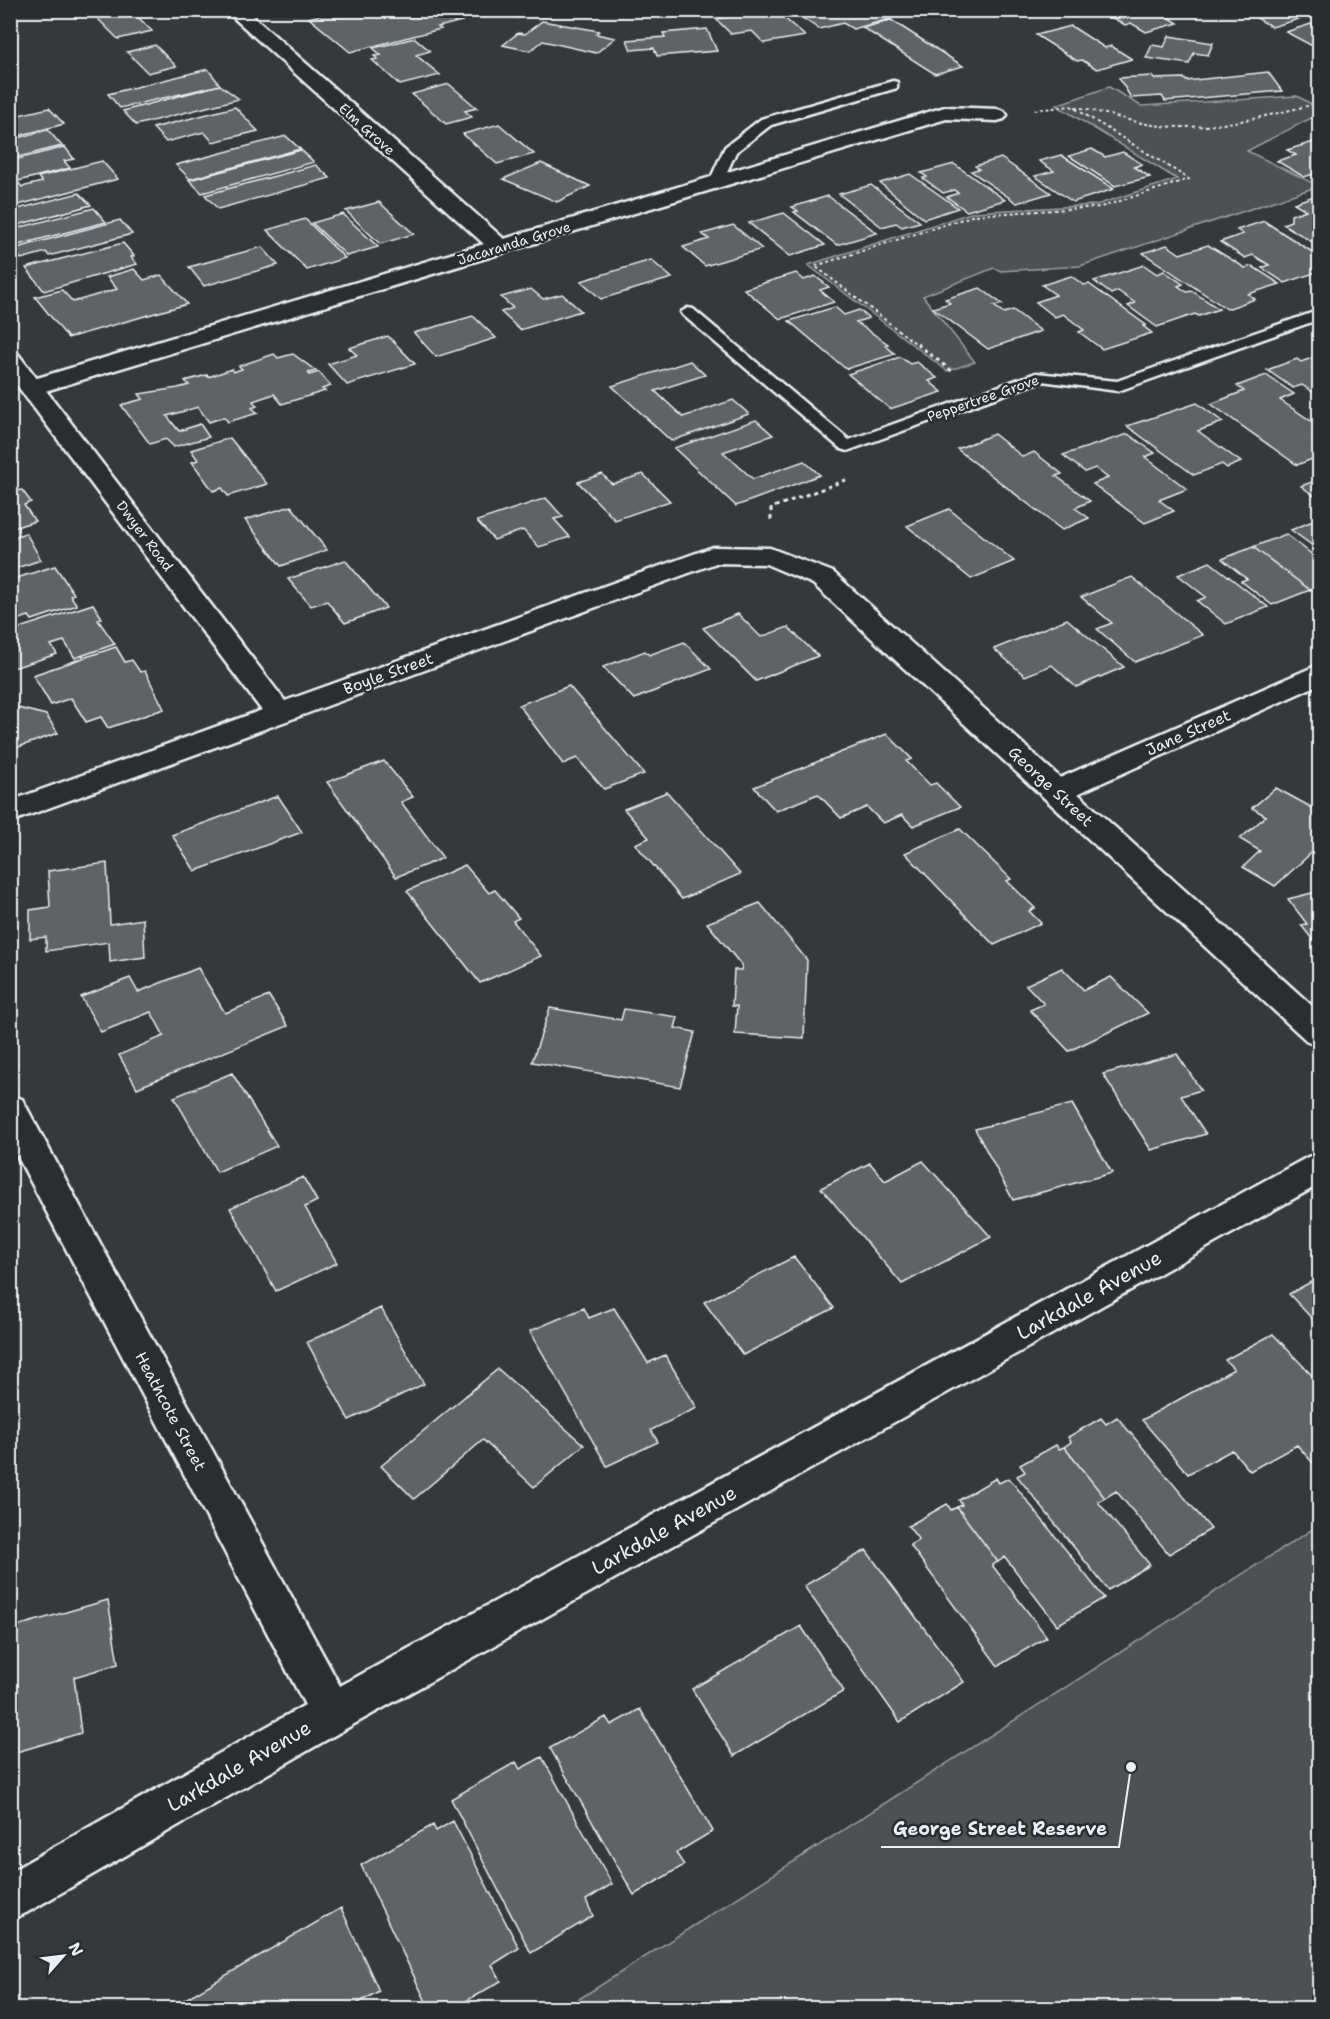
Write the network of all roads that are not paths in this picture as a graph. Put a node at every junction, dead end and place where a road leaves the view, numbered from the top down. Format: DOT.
graph roads {
  1 [pos="234,10"];
  2 [pos="893,85"];
  3 [pos="997,115"];
  4 [pos="716,182"];
  5 [pos="501,247"];
  6 [pos="688,312"];
  7 [pos="1320,314"];
  8 [pos="10,359"];
  9 [pos="33,387"];
  10 [pos="770,556"];
  11 [pos="1320,673"];
  12 [pos="279,713"];
  13 [pos="1057,791"];
  14 [pos="10,813"];
  15 [pos="1320,1033"];
  16 [pos="10,1108"];
  17 [pos="1320,1167"];
  18 [pos="332,1713"];
  19 [pos="10,1897"];
  1 -- 5 [label="street, Elm Grove"];
  2 -- 4 [label="lane"];
  3 -- 4 [label="street, Jacaranda Grove"];
  4 -- 5 [label="street, Jacaranda Grove"];
  5 -- 9 [label="street, Jacaranda Grove"];
  6 -- 7 [label="lane, Peppertree Grove"];
  8 -- 9 [label="street, Dwyer Road"];
  9 -- 12 [label="street, Dwyer Road"];
  10 -- 12 [label="street, Boyle Street"];
  10 -- 13 [label="street, George Street"];
  11 -- 13 [label="street, Jane Street"];
  12 -- 14 [label="street, Boyle Street"];
  13 -- 15 [label="street, George Street"];
  16 -- 18 [label="street, Heathcote Street"];
  17 -- 18 [label="street, Larkdale Avenue"];
  18 -- 19 [label="street, Larkdale Avenue"];
}
